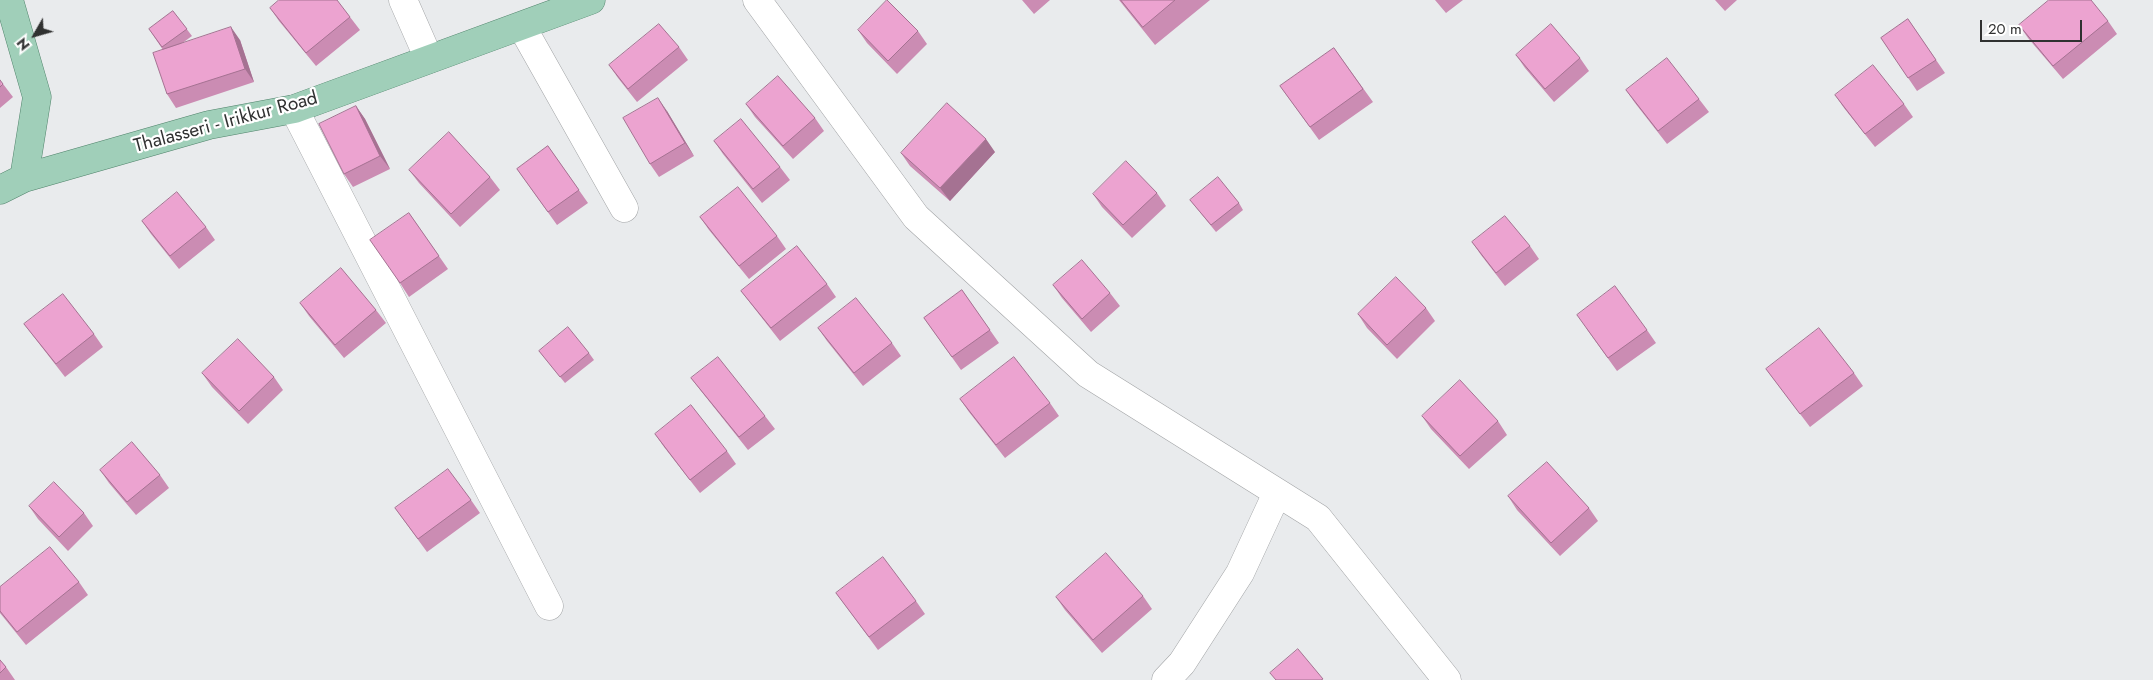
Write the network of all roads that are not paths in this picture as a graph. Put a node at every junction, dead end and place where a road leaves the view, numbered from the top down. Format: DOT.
graph roads {
  1 [pos="9,0"];
  2 [pos="403,0"];
  3 [pos="591,0"];
  4 [pos="757,0"];
  5 [pos="522,27"];
  6 [pos="429,58"];
  7 [pos="294,109"];
  8 [pos="12,184"];
  9 [pos="624,208"];
  10 [pos="1276,492"];
  11 [pos="549,606"];
  12 [pos="1166,680"];
  13 [pos="1447,680"];
  1 -- 8 [label="main road"];
  2 -- 6 [label="street"];
  3 -- 5 [label="main road, Thalasseri - Irikkur Road"];
  4 -- 10 [label="street"];
  5 -- 6 [label="main road, Thalasseri - Irikkur Road"];
  5 -- 9 [label="street"];
  6 -- 7 [label="main road, Thalasseri - Irikkur Road"];
  7 -- 8 [label="main road, Thalasseri - Irikkur Road"];
  7 -- 11 [label="street"];
  10 -- 12 [label="street"];
  10 -- 13 [label="street"];
}
